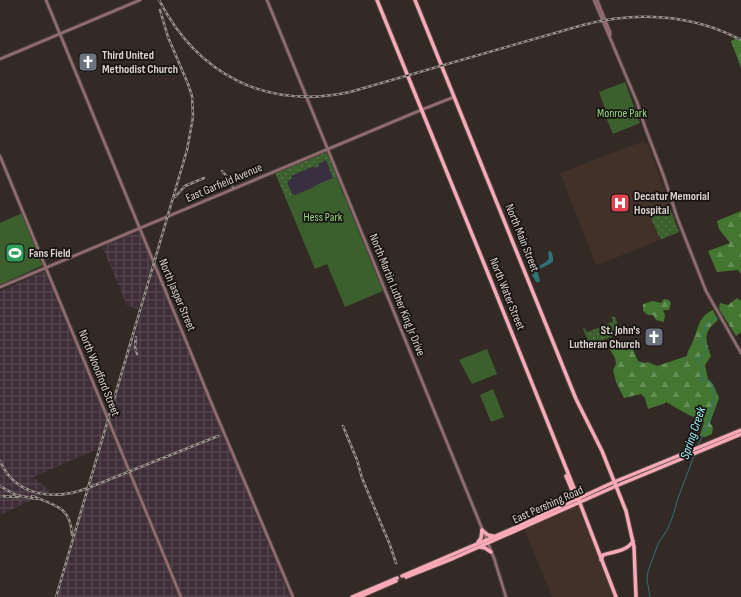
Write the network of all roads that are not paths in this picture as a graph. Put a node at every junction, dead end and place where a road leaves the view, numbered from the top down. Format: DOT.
graph roads {
  1 [pos="46,0"];
  2 [pos="140,0"];
  3 [pos="267,0"];
  4 [pos="377,0"];
  5 [pos="415,0"];
  6 [pos="596,0"];
  7 [pos="60,34"];
  8 [pos="0,59"];
  9 [pos="454,97"];
  10 [pos="421,110"];
  11 [pos="328,150"];
  12 [pos="0,156"];
  13 [pos="140,228"];
  14 [pos="46,267"];
  15 [pos="0,287"];
  16 [pos="741,353"];
  17 [pos="741,430"];
  18 [pos="741,434"];
  19 [pos="560,456"];
  20 [pos="610,472"];
  21 [pos="624,478"];
  22 [pos="614,482"];
  23 [pos="622,484"];
  24 [pos="616,486"];
  25 [pos="602,492"];
  26 [pos="619,494"];
  27 [pos="578,498"];
  28 [pos="570,501"];
  29 [pos="579,502"];
  30 [pos="570,506"];
  31 [pos="582,510"];
  32 [pos="482,530"];
  33 [pos="494,536"];
  34 [pos="633,540"];
  35 [pos="486,542"];
  36 [pos="478,545"];
  37 [pos="624,548"];
  38 [pos="597,549"];
  39 [pos="491,552"];
  40 [pos="606,554"];
  41 [pos="635,555"];
  42 [pos="601,561"];
  43 [pos="403,577"];
  44 [pos="181,597"];
  45 [pos="293,597"];
  46 [pos="352,597"];
  47 [pos="359,597"];
  48 [pos="506,597"];
  49 [pos="616,597"];
  50 [pos="636,597"];
  1 -- 7 [label="street, North Jasper Street"];
  2 -- 7 [label="street"];
  3 -- 11 [label="street, North Martin Luther King Jr Drive"];
  4 -- 10 [label="main road, North Water Street"];
  5 -- 9 [label="main road, North Main Street"];
  6 -- 16 [label="street"];
  7 -- 8 [label="street"];
  7 -- 13 [label="street, North Jasper Street"];
  9 -- 10 [label="street, East Garfield Avenue"];
  9 -- 20 [label="main road, North Main Street"];
  10 -- 11 [label="street, East Garfield Avenue"];
  10 -- 19 [label="main road, North Water Street"];
  11 -- 13 [label="street, East Garfield Avenue"];
  11 -- 32 [label="street, North Martin Luther King Jr Drive"];
  12 -- 14 [label="street, North Woodford Street"];
  13 -- 14 [label="street, East Garfield Avenue"];
  13 -- 45 [label="street, North Jasper Street"];
  14 -- 15 [label="street, East Garfield Avenue"];
  14 -- 44 [label="street, North Woodford Street"];
  17 -- 21 [label="main road"];
  18 -- 23 [label="main road, East Pershing Road"];
  19 -- 27 [label="main road, North Water Street"];
  19 -- 28 [label="main road"];
  20 -- 21 [label="main road"];
  20 -- 22 [label="main road, North Main Street"];
  21 -- 22 [label="main road"];
  22 -- 24 [label="main road, North Main Street"];
  22 -- 25 [label="main road"];
  22 -- 27 [label="main road"];
  23 -- 24 [label="main road, East Pershing Road"];
  23 -- 26 [label="main road"];
  24 -- 25 [label="main road, East Pershing Road"];
  24 -- 26 [label="main road, North Main Street"];
  25 -- 29 [label="main road, East Pershing Road"];
  26 -- 34 [label="main road, North Main Street"];
  27 -- 28 [label="main road"];
  27 -- 29 [label="main road, North Water Street"];
  28 -- 33 [label="main road"];
  29 -- 30 [label="main road, East Pershing Road"];
  29 -- 31 [label="main road, North Water Street"];
  30 -- 31 [label="main road"];
  30 -- 35 [label="main road, East Pershing Road"];
  31 -- 38 [label="main road, North Water Street"];
  32 -- 33 [label="main road"];
  32 -- 35 [label="street, North Martin Luther King Jr Drive"];
  32 -- 36 [label="main road"];
  33 -- 35 [label="main road"];
  34 -- 37 [label="main road"];
  34 -- 41 [label="main road, North Main Street"];
  35 -- 36 [label="main road"];
  35 -- 39 [label="street, North Martin Luther King Jr Drive"];
  36 -- 39 [label="main road"];
  36 -- 43 [label="main road"];
  37 -- 40 [label="main road"];
  37 -- 41 [label="main road"];
  38 -- 40 [label="main road"];
  38 -- 42 [label="main road, North Water Street"];
  39 -- 48 [label="street, North Martin Luther King Jr Drive"];
  40 -- 42 [label="main road"];
  41 -- 50 [label="main road, North Main Street"];
  42 -- 49 [label="main road, North Water Street"];
  46 -- 47 [label="main road"];
}
